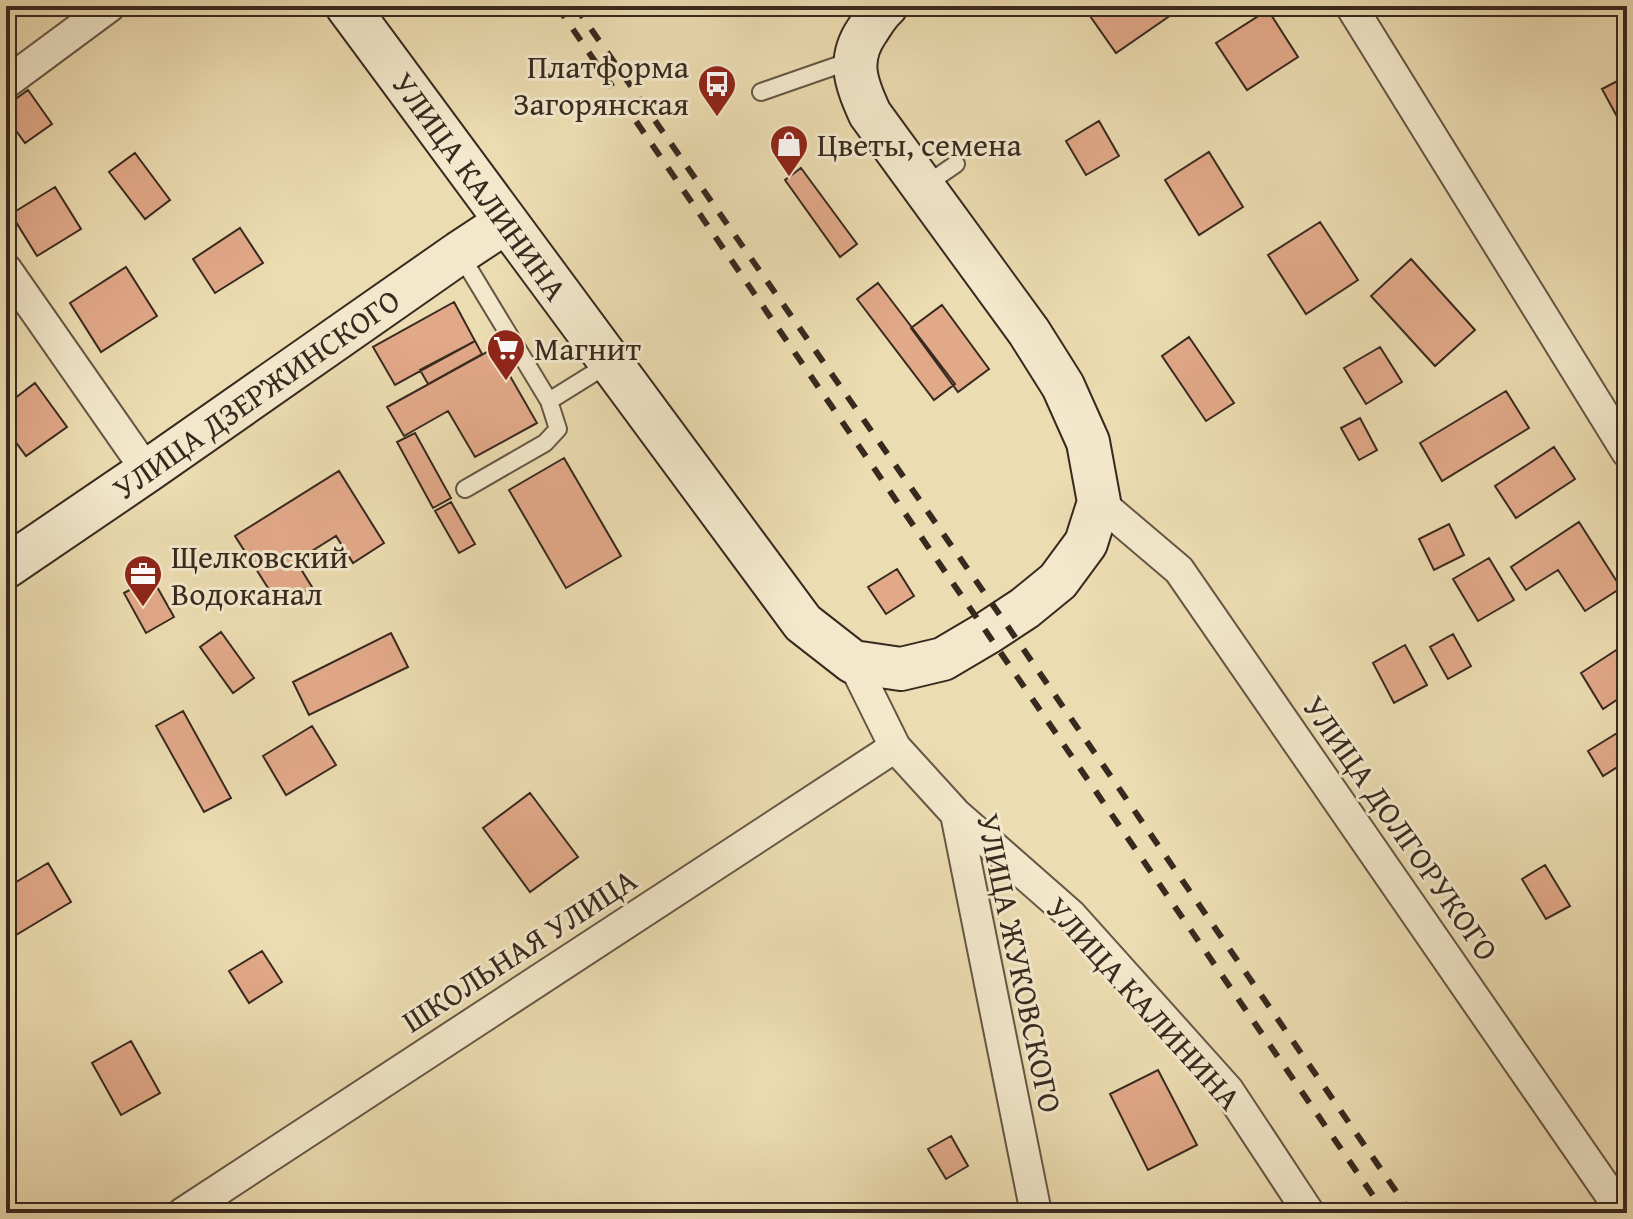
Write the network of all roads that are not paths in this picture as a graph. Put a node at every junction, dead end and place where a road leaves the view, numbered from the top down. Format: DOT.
graph roads {
  1 [pos="110,6"];
  2 [pos="347,6"];
  3 [pos="1351,6"];
  4 [pos="882,9"];
  5 [pos="854,59"];
  6 [pos="6,83"];
  7 [pos="761,92"];
  8 [pos="506,222"];
  9 [pos="459,253"];
  10 [pos="6,269"];
  11 [pos="610,363"];
  12 [pos="549,401"];
  13 [pos="1627,452"];
  14 [pos="147,471"];
  15 [pos="465,489"];
  16 [pos="1099,502"];
  17 [pos="6,567"];
  18 [pos="853,662"];
  19 [pos="895,747"];
  20 [pos="956,814"];
  21 [pos="183,1213"];
  22 [pos="1036,1213"];
  23 [pos="1309,1213"];
  24 [pos="1623,1213"];
  1 -- 6 [label="street"];
  2 -- 8 [label="main road, УЛИЦА КАЛИНИНА"];
  3 -- 13 [label="street"];
  4 -- 5 [label="main road"];
  5 -- 7 [label="lane"];
  5 -- 16 [label="main road"];
  8 -- 9 [label="main road, УЛИЦА ДЗЕРЖИНСКОГО"];
  8 -- 11 [label="main road, УЛИЦА КАЛИНИНА"];
  9 -- 12 [label="lane"];
  9 -- 14 [label="main road, УЛИЦА ДЗЕРЖИНСКОГО"];
  10 -- 14 [label="street"];
  11 -- 12 [label="lane"];
  11 -- 18 [label="main road, УЛИЦА КАЛИНИНА"];
  12 -- 15 [label="lane"];
  14 -- 17 [label="main road, УЛИЦА ДЗЕРЖИНСКОГО"];
  16 -- 18 [label="main road"];
  16 -- 24 [label="street, УЛИЦА ДОЛГОРУКОГО"];
  18 -- 19 [label="street, УЛИЦА ЖУКОВСКОГО"];
  19 -- 20 [label="street, УЛИЦА ЖУКОВСКОГО"];
  19 -- 21 [label="street, ШКОЛЬНАЯ УЛИЦА"];
  20 -- 22 [label="street, УЛИЦА ЖУКОВСКОГО"];
  20 -- 23 [label="street, УЛИЦА КАЛИНИНА"];
}
